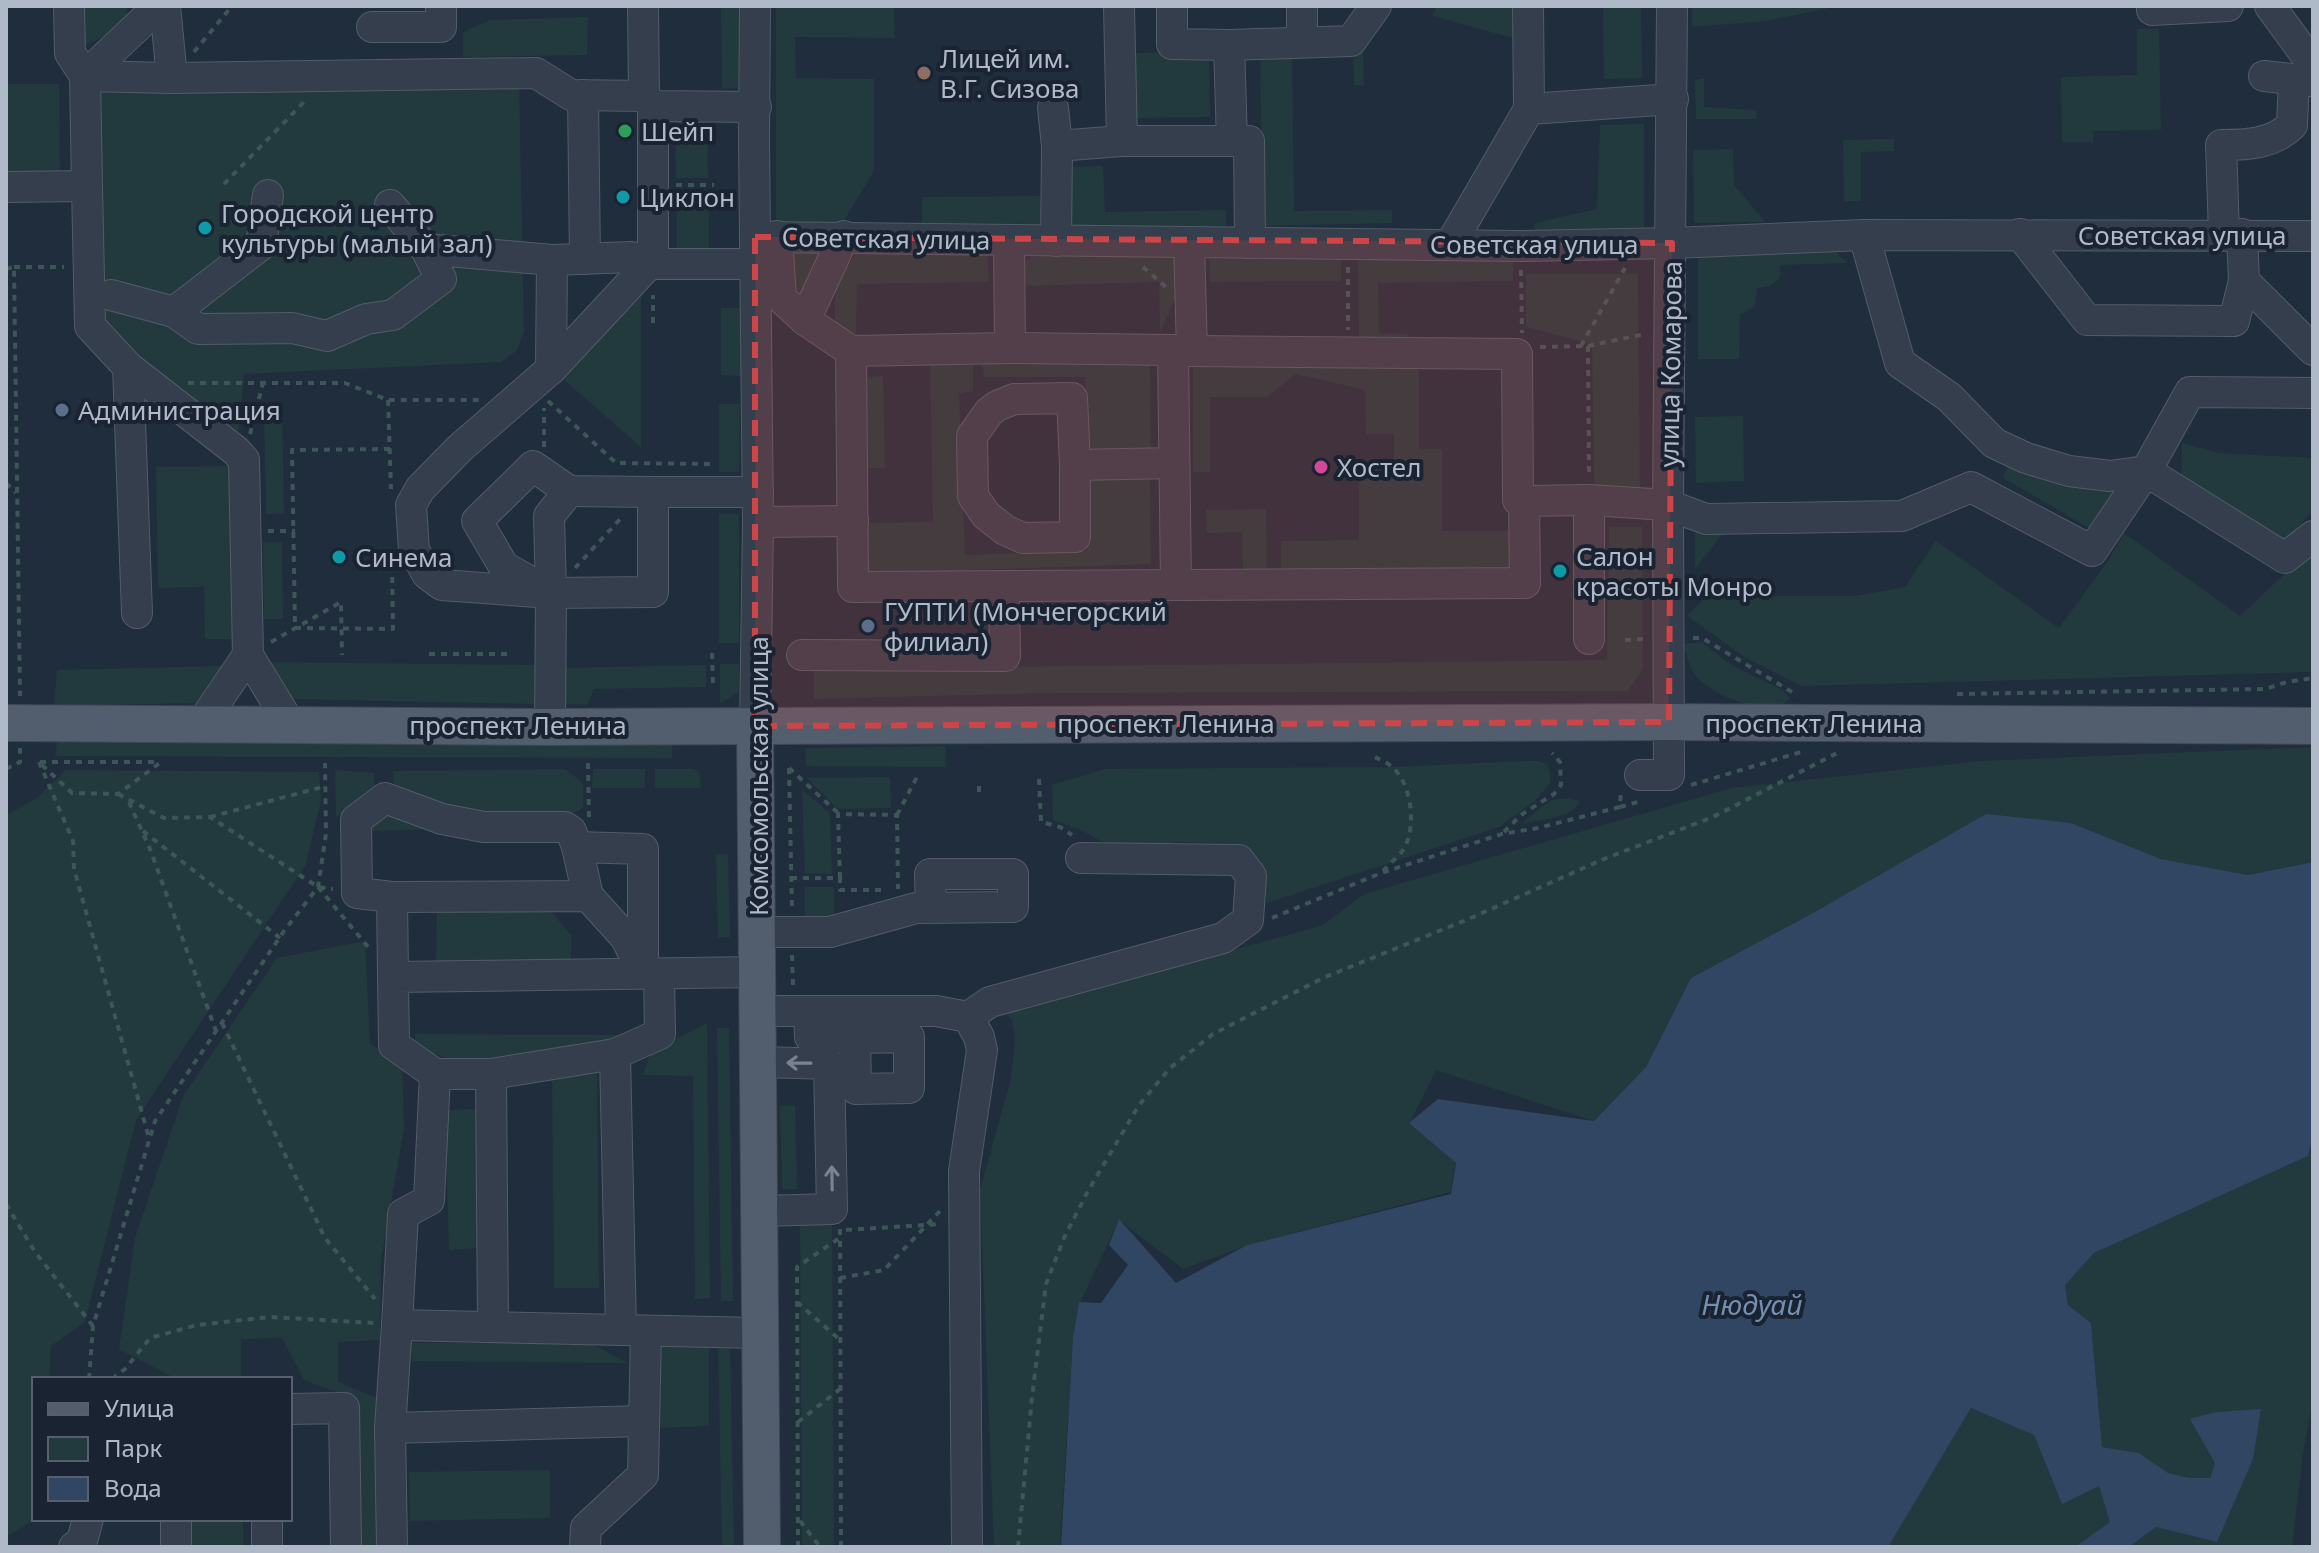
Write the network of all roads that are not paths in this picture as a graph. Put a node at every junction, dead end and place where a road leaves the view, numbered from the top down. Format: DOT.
graph roads {
  1 [pos="69,6"];
  2 [pos="159,6"];
  3 [pos="165,6"];
  4 [pos="441,6"];
  5 [pos="643,6"];
  6 [pos="755,6"];
  7 [pos="1119,6"];
  8 [pos="1172,6"];
  9 [pos="1302,6"];
  10 [pos="1376,6"];
  11 [pos="1528,6"];
  12 [pos="1672,6"];
  13 [pos="2152,6"];
  14 [pos="2228,6"];
  15 [pos="2270,6"];
  16 [pos="372,16"];
  17 [pos="1302,42"];
  18 [pos="1172,44"];
  19 [pos="1120,45"];
  20 [pos="1229,45"];
  21 [pos="374,74"];
  22 [pos="85,76"];
  23 [pos="2296,76"];
  24 [pos="172,78"];
  25 [pos="583,95"];
  26 [pos="1673,99"];
  27 [pos="649,101"];
  28 [pos="756,107"];
  29 [pos="1053,108"];
  30 [pos="1529,109"];
  31 [pos="1122,141"];
  32 [pos="1232,141"];
  33 [pos="1057,146"];
  34 [pos="87,186"];
  35 [pos="6,187"];
  36 [pos="268,195"];
  37 [pos="390,205"];
  38 [pos="2020,234"];
  39 [pos="2233,234"];
  40 [pos="1864,235"];
  41 [pos="844,236"];
  42 [pos="2313,236"];
  43 [pos="1009,240"];
  44 [pos="1056,241"];
  45 [pos="1189,243"];
  46 [pos="1250,243"];
  47 [pos="1672,243"];
  48 [pos="1450,245"];
  49 [pos="762,246"];
  50 [pos="426,249"];
  51 [pos="585,259"];
  52 [pos="552,260"];
  53 [pos="651,273"];
  54 [pos="2244,281"];
  55 [pos="111,295"];
  56 [pos="174,312"];
  57 [pos="805,320"];
  58 [pos="1010,348"];
  59 [pos="2313,350"];
  60 [pos="851,351"];
  61 [pos="1182,351"];
  62 [pos="551,369"];
  63 [pos="139,375"];
  64 [pos="2313,393"];
  65 [pos="1174,463"];
  66 [pos="1075,465"];
  67 [pos="2146,471"];
  68 [pos="569,491"];
  69 [pos="649,492"];
  70 [pos="758,492"];
  71 [pos="1589,500"];
  72 [pos="1517,501"];
  73 [pos="1668,505"];
  74 [pos="853,521"];
  75 [pos="758,522"];
  76 [pos="2313,536"];
  77 [pos="1176,585"];
  78 [pos="1004,587"];
  79 [pos="551,593"];
  80 [pos="137,613"];
  81 [pos="1589,639"];
  82 [pos="248,655"];
  83 [pos="802,655"];
  84 [pos="9,722"];
  85 [pos="1669,722"];
  86 [pos="202,723"];
  87 [pos="290,724"];
  88 [pos="755,726"];
  89 [pos="2306,726"];
  90 [pos="550,727"];
  91 [pos="1637,784"];
  92 [pos="583,847"];
  93 [pos="1081,858"];
  94 [pos="588,896"];
  95 [pos="392,897"];
  96 [pos="931,908"];
  97 [pos="758,932"];
  98 [pos="758,972"];
  99 [pos="651,974"];
  100 [pos="393,977"];
  101 [pos="759,1011"];
  102 [pos="809,1011"];
  103 [pos="968,1017"];
  104 [pos="855,1038"];
  105 [pos="615,1054"];
  106 [pos="759,1062"];
  107 [pos="435,1074"];
  108 [pos="491,1074"];
  109 [pos="759,1211"];
  110 [pos="397,1325"];
  111 [pos="493,1325"];
  112 [pos="633,1330"];
  113 [pos="759,1333"];
  114 [pos="292,1409"];
  115 [pos="642,1421"];
  116 [pos="390,1428"];
  117 [pos="87,1521"];
  118 [pos="176,1521"];
  119 [pos="267,1521"];
  120 [pos="74,1547"];
  121 [pos="176,1547"];
  122 [pos="267,1547"];
  123 [pos="346,1547"];
  124 [pos="392,1547"];
  125 [pos="585,1547"];
  126 [pos="762,1547"];
  127 [pos="967,1547"];
  1 -- 22 [label="street"];
  2 -- 22 [label="street"];
  3 -- 24 [label="street"];
  4 -- 16 [label="street"];
  5 -- 27 [label="street"];
  6 -- 28 [label="street, Комсомольская улица"];
  7 -- 19 [label="street"];
  8 -- 18 [label="street"];
  9 -- 17 [label="street"];
  10 -- 17 [label="street"];
  11 -- 30 [label="street"];
  12 -- 26 [label="street, улица Комарова"];
  13 -- 14 [label="street"];
  15 -- 23 [label="street"];
  16 -- 21 [label="street"];
  17 -- 20 [label="street"];
  18 -- 19 [label="street"];
  18 -- 20 [label="street"];
  19 -- 31 [label="street"];
  20 -- 32 [label="street"];
  21 -- 24 [label="street"];
  21 -- 25 [label="street"];
  22 -- 24 [label="street"];
  22 -- 34 [label="street"];
  23 -- 39 [label="street"];
  25 -- 27 [label="street"];
  25 -- 51 [label="street"];
  26 -- 30 [label="street"];
  26 -- 47 [label="street, улица Комарова"];
  27 -- 28 [label="street"];
  27 -- 53 [label="street"];
  28 -- 49 [label="street, Комсомольская улица"];
  29 -- 33 [label="street"];
  30 -- 48 [label="street"];
  31 -- 32 [label="street"];
  31 -- 33 [label="street"];
  32 -- 46 [label="street"];
  33 -- 44 [label="street"];
  34 -- 35 [label="street"];
  34 -- 63 [label="street"];
  36 -- 56 [label="street"];
  37 -- 50 [label="street"];
  38 -- 39 [label="street, Советская улица"];
  38 -- 40 [label="street, Советская улица"];
  38 -- 54 [label="street"];
  39 -- 42 [label="street, Советская улица"];
  39 -- 54 [label="street"];
  40 -- 47 [label="street, Советская улица"];
  40 -- 67 [label="street"];
  41 -- 43 [label="street, Советская улица"];
  41 -- 49 [label="street, Советская улица"];
  41 -- 57 [label="street"];
  43 -- 44 [label="street, Советская улица"];
  43 -- 58 [label="street"];
  44 -- 45 [label="street, Советская улица"];
  45 -- 46 [label="street, Советская улица"];
  45 -- 61 [label="street"];
  46 -- 48 [label="street, Советская улица"];
  47 -- 48 [label="street, Советская улица"];
  47 -- 73 [label="street, улица Комарова"];
  49 -- 53 [label="street, Советская улица"];
  49 -- 57 [label="street"];
  49 -- 70 [label="street, Комсомольская улица"];
  50 -- 52 [label="street, Советская улица"];
  50 -- 56 [label="street"];
  51 -- 52 [label="street, Советская улица"];
  51 -- 53 [label="street, Советская улица"];
  52 -- 62 [label="street"];
  53 -- 62 [label="street"];
  54 -- 59 [label="street"];
  55 -- 56 [label="street"];
  57 -- 60 [label="street"];
  58 -- 60 [label="street"];
  58 -- 61 [label="street"];
  60 -- 74 [label="street"];
  61 -- 65 [label="street"];
  61 -- 72 [label="street"];
  62 -- 79 [label="street"];
  63 -- 80 [label="street"];
  63 -- 82 [label="street"];
  64 -- 67 [label="street"];
  65 -- 66 [label="street"];
  65 -- 77 [label="street"];
  66 -- 66 [label="street"];
  67 -- 73 [label="street"];
  67 -- 76 [label="street"];
  68 -- 69 [label="street"];
  68 -- 79 [label="street"];
  68 -- 79 [label="street"];
  69 -- 70 [label="street"];
  69 -- 79 [label="street"];
  70 -- 75 [label="street, Комсомольская улица"];
  71 -- 72 [label="street"];
  71 -- 73 [label="street"];
  71 -- 81 [label="street"];
  72 -- 77 [label="street"];
  73 -- 85 [label="street, улица Комарова"];
  74 -- 75 [label="street"];
  74 -- 78 [label="street"];
  75 -- 88 [label="street, Комсомольская улица"];
  77 -- 78 [label="street"];
  78 -- 83 [label="street"];
  79 -- 90 [label="street"];
  82 -- 86 [label="street"];
  82 -- 87 [label="street"];
  84 -- 86 [label="main road, проспект Ленина"];
  85 -- 88 [label="main road, проспект Ленина"];
  85 -- 89 [label="main road, проспект Ленина"];
  85 -- 91 [label="street, улица Комарова"];
  86 -- 87 [label="main road, проспект Ленина"];
  87 -- 90 [label="main road, проспект Ленина"];
  88 -- 90 [label="main road, проспект Ленина"];
  88 -- 97 [label="main road, Комсомольская улица"];
  92 -- 94 [label="street"];
  92 -- 95 [label="street"];
  92 -- 99 [label="street"];
  93 -- 103 [label="street"];
  94 -- 95 [label="street"];
  94 -- 99 [label="street"];
  95 -- 100 [label="street"];
  96 -- 97 [label="street"];
  97 -- 98 [label="main road, Комсомольская улица"];
  98 -- 99 [label="street"];
  98 -- 101 [label="main road, Комсомольская улица"];
  99 -- 100 [label="street"];
  99 -- 105 [label="street"];
  100 -- 107 [label="street"];
  101 -- 102 [label="street"];
  101 -- 106 [label="main road, Комсомольская улица"];
  102 -- 103 [label="street"];
  102 -- 104 [label="street"];
  103 -- 127 [label="street"];
  105 -- 108 [label="street"];
  105 -- 112 [label="street"];
  106 -- 109 [label="main road, Комсомольская улица"];
  109 -- 106 [label="street, one-way"];
  107 -- 108 [label="street"];
  107 -- 110 [label="street"];
  108 -- 111 [label="street"];
  109 -- 113 [label="main road, Комсомольская улица"];
  110 -- 111 [label="street"];
  110 -- 116 [label="street"];
  111 -- 112 [label="street"];
  112 -- 113 [label="street"];
  112 -- 115 [label="street"];
  113 -- 126 [label="main road, Комсомольская улица"];
  114 -- 123 [label="street"];
  115 -- 116 [label="street"];
  115 -- 125 [label="street"];
  116 -- 124 [label="street"];
  117 -- 120 [label="street"];
  118 -- 121 [label="street"];
  119 -- 122 [label="street"];
}
